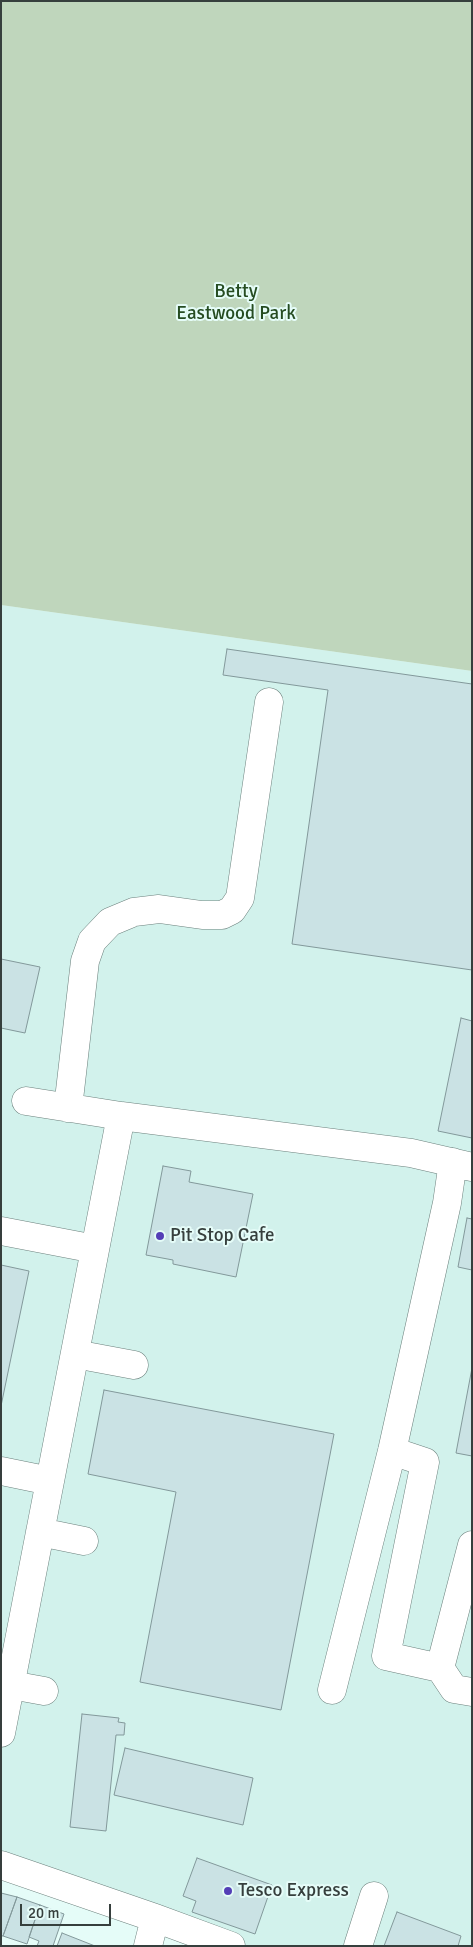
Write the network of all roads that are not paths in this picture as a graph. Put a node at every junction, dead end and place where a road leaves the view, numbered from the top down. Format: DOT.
graph roads {
  1 [pos="269,702"];
  2 [pos="26,1102"];
  3 [pos="68,1108"];
  4 [pos="121,1116"];
  5 [pos="462,1164"];
  6 [pos="1,1231"];
  7 [pos="95,1249"];
  8 [pos="75,1354"];
  9 [pos="134,1365"];
  10 [pos="392,1451"];
  11 [pos="1,1471"];
  12 [pos="50,1481"];
  13 [pos="40,1532"];
  14 [pos="84,1541"];
  15 [pos="472,1545"];
  16 [pos="10,1638"];
  17 [pos="440,1668"];
  18 [pos="11,1685"];
  19 [pos="332,1690"];
  20 [pos="44,1691"];
  21 [pos="472,1692"];
  22 [pos="1,1733"];
  23 [pos="1,1865"];
  24 [pos="374,1896"];
  25 [pos="155,1918"];
  26 [pos="148,1946"];
  27 [pos="231,1946"];
  28 [pos="358,1946"];
  1 -- 3 [label="street"];
  2 -- 3 [label="street"];
  3 -- 4 [label="street"];
  4 -- 5 [label="street"];
  4 -- 7 [label="street"];
  5 -- 10 [label="street"];
  6 -- 7 [label="street"];
  7 -- 8 [label="street"];
  8 -- 9 [label="street"];
  8 -- 12 [label="street"];
  10 -- 17 [label="street"];
  10 -- 19 [label="street"];
  11 -- 12 [label="street"];
  12 -- 13 [label="street"];
  13 -- 14 [label="street"];
  13 -- 16 [label="street"];
  15 -- 17 [label="street"];
  16 -- 18 [label="street"];
  17 -- 21 [label="street"];
  18 -- 20 [label="street"];
  18 -- 22 [label="street"];
  23 -- 25 [label="street"];
  24 -- 28 [label="street"];
  25 -- 26 [label="street"];
  25 -- 27 [label="street"];
}
